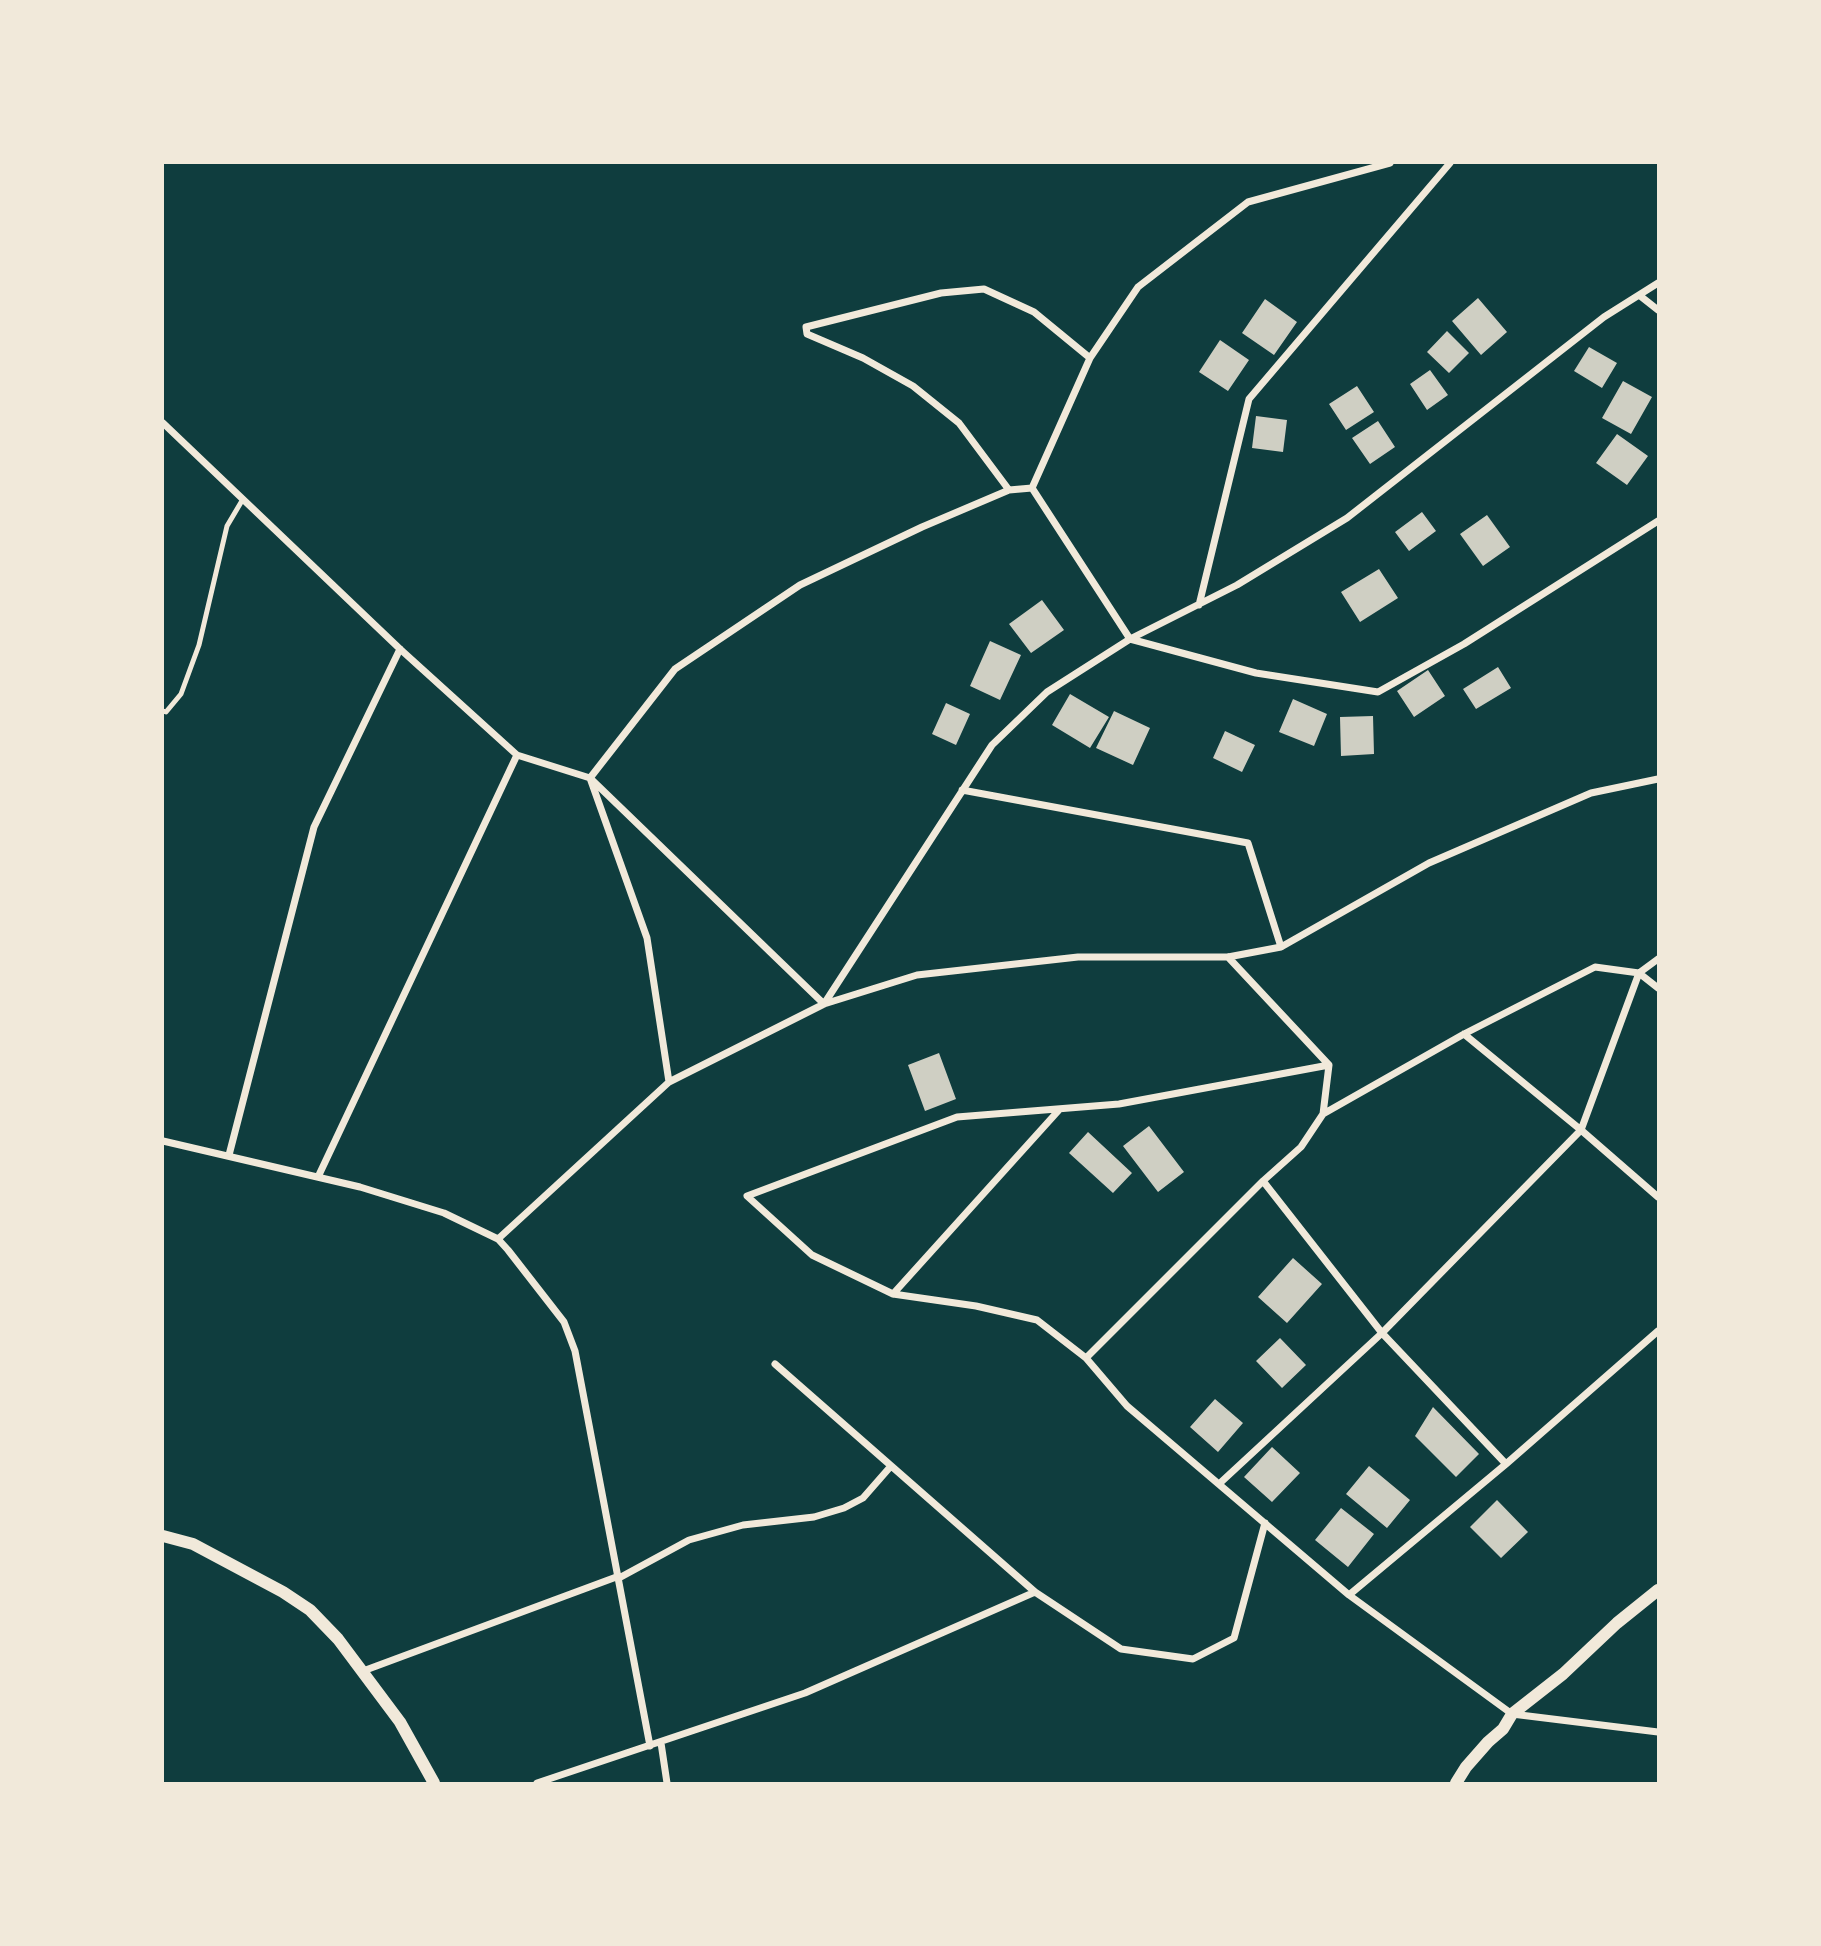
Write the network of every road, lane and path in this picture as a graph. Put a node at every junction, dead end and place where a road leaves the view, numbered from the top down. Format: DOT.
graph roads {
  1 [pos="1390,163"];
  2 [pos="1450,163"];
  3 [pos="1658,283"];
  4 [pos="1639,295"];
  5 [pos="1658,310"];
  6 [pos="1090,358"];
  7 [pos="163,423"];
  8 [pos="1032,488"];
  9 [pos="1010,490"];
  10 [pos="243,499"];
  11 [pos="1658,521"];
  12 [pos="1199,605"];
  13 [pos="1130,639"];
  14 [pos="400,649"];
  15 [pos="163,711"];
  16 [pos="517,755"];
  17 [pos="590,778"];
  18 [pos="1658,779"];
  19 [pos="962,790"];
  20 [pos="1281,947"];
  21 [pos="1228,957"];
  22 [pos="1658,959"];
  23 [pos="1639,973"];
  24 [pos="1658,988"];
  25 [pos="824,1004"];
  26 [pos="1464,1034"];
  27 [pos="1329,1065"];
  28 [pos="670,1082"];
  29 [pos="1059,1109"];
  30 [pos="1323,1114"];
  31 [pos="1581,1129"];
  32 [pos="163,1141"];
  33 [pos="229,1155"];
  34 [pos="318,1177"];
  35 [pos="1263,1181"];
  36 [pos="1658,1197"];
  37 [pos="498,1239"];
  38 [pos="892,1294"];
  39 [pos="1658,1331"];
  40 [pos="1382,1333"];
  41 [pos="1086,1358"];
  42 [pos="775,1364"];
  43 [pos="1506,1464"];
  44 [pos="891,1466"];
  45 [pos="1219,1484"];
  46 [pos="1265,1523"];
  47 [pos="163,1536"];
  48 [pos="619,1577"];
  49 [pos="1658,1590"];
  50 [pos="1035,1592"];
  51 [pos="1349,1595"];
  52 [pos="363,1671"];
  53 [pos="1513,1714"];
  54 [pos="1658,1732"];
  55 [pos="661,1743"];
  56 [pos="650,1746"];
  57 [pos="434,1783"];
  58 [pos="537,1783"];
  59 [pos="667,1783"];
  60 [pos="1456,1783"];
  1 -- 6 [label="street"];
  2 -- 12 [label="street"];
  3 -- 4 [label="street"];
  4 -- 5 [label="street"];
  4 -- 12 [label="street"];
  6 -- 8 [label="street"];
  6 -- 9 [label="street"];
  7 -- 10 [label="street"];
  8 -- 9 [label="street"];
  8 -- 13 [label="street"];
  9 -- 17 [label="street"];
  10 -- 14 [label="street"];
  10 -- 15 [label="lane"];
  11 -- 13 [label="street"];
  12 -- 13 [label="street"];
  13 -- 19 [label="street"];
  14 -- 16 [label="street"];
  14 -- 33 [label="street"];
  16 -- 17 [label="street"];
  16 -- 34 [label="street"];
  17 -- 25 [label="street"];
  17 -- 28 [label="street"];
  18 -- 20 [label="street"];
  19 -- 20 [label="street"];
  19 -- 25 [label="street"];
  20 -- 21 [label="street"];
  21 -- 25 [label="street"];
  21 -- 27 [label="street"];
  22 -- 23 [label="street"];
  23 -- 24 [label="street"];
  23 -- 26 [label="street"];
  23 -- 31 [label="street"];
  25 -- 28 [label="street"];
  26 -- 30 [label="street"];
  26 -- 31 [label="street"];
  27 -- 29 [label="street"];
  27 -- 30 [label="street"];
  28 -- 37 [label="street"];
  29 -- 38 [label="street"];
  29 -- 38 [label="street"];
  30 -- 35 [label="street"];
  31 -- 36 [label="street"];
  31 -- 40 [label="street"];
  32 -- 33 [label="street"];
  33 -- 34 [label="street"];
  34 -- 37 [label="street"];
  35 -- 40 [label="street"];
  35 -- 41 [label="street"];
  37 -- 48 [label="street"];
  38 -- 41 [label="street"];
  39 -- 43 [label="street"];
  40 -- 43 [label="street"];
  40 -- 45 [label="street"];
  41 -- 45 [label="street"];
  42 -- 44 [label="street"];
  43 -- 51 [label="street"];
  44 -- 48 [label="street"];
  44 -- 50 [label="street"];
  45 -- 46 [label="street"];
  46 -- 50 [label="street"];
  46 -- 51 [label="street"];
  47 -- 52 [label="street"];
  48 -- 52 [label="street"];
  48 -- 56 [label="street"];
  49 -- 53 [label="street"];
  50 -- 55 [label="street"];
  51 -- 53 [label="street"];
  52 -- 57 [label="street"];
  53 -- 54 [label="street"];
  53 -- 60 [label="street"];
  55 -- 56 [label="street"];
  55 -- 59 [label="street"];
  56 -- 58 [label="street"];
}
